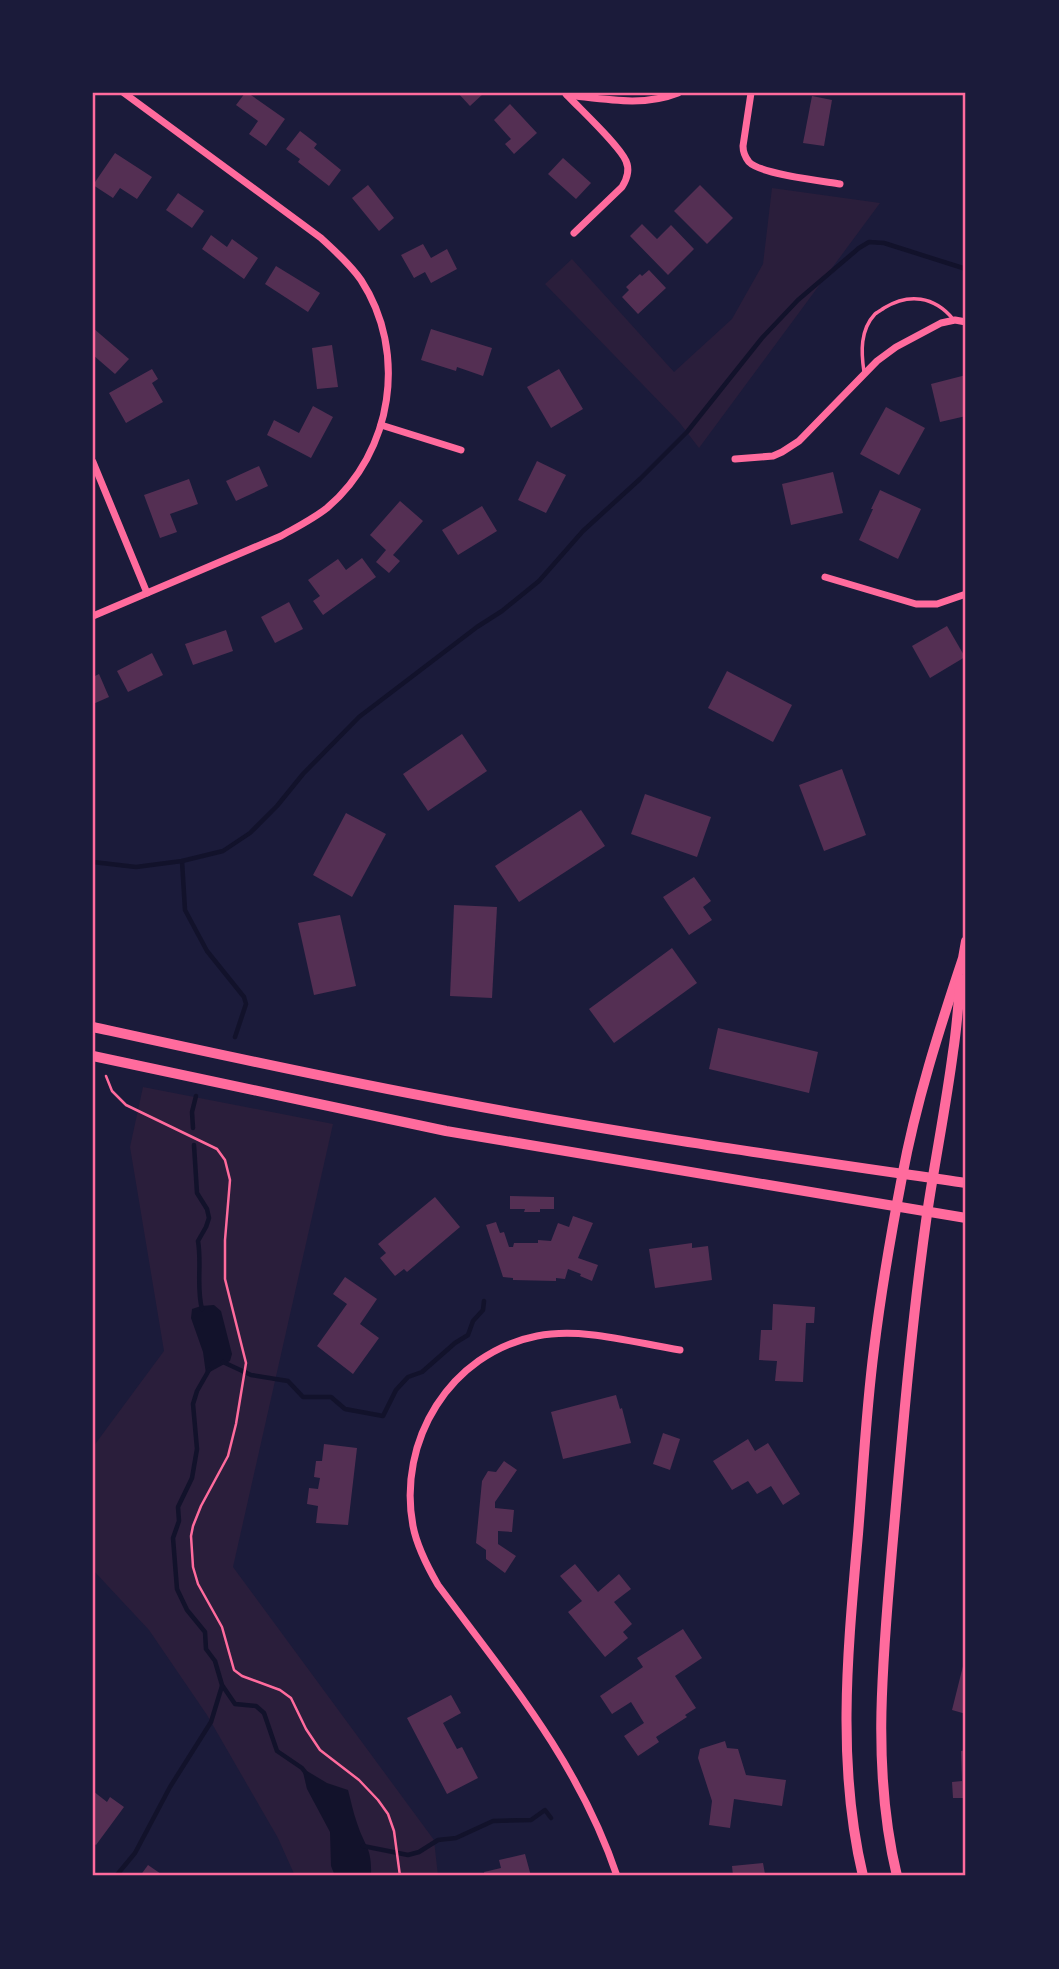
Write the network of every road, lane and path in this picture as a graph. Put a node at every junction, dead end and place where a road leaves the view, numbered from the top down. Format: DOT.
graph roads {
  1 [pos="124,93"];
  2 [pos="678,93"];
  3 [pos="751,93"];
  4 [pos="566,94"];
  5 [pos="840,184"];
  6 [pos="574,233"];
  7 [pos="955,320"];
  8 [pos="966,321"];
  9 [pos="864,374"];
  10 [pos="381,425"];
  11 [pos="461,450"];
  12 [pos="734,459"];
  13 [pos="93,462"];
  14 [pos="825,577"];
  15 [pos="148,593"];
  16 [pos="966,594"];
  17 [pos="93,616"];
  18 [pos="966,941"];
  19 [pos="964,958"];
  20 [pos="93,1027"];
  21 [pos="93,1056"];
  22 [pos="106,1076"];
  23 [pos="902,1174"];
  24 [pos="933,1178"];
  25 [pos="966,1183"];
  26 [pos="896,1206"];
  27 [pos="927,1212"];
  28 [pos="966,1218"];
  29 [pos="680,1350"];
  30 [pos="400,1876"];
  31 [pos="617,1876"];
  32 [pos="863,1876"];
  33 [pos="897,1876"];
  1 -- 10 [label="street"];
  2 -- 4 [label="street"];
  3 -- 5 [label="street"];
  4 -- 6 [label="street"];
  7 -- 8 [label="street"];
  7 -- 9 [label="street"];
  7 -- 9 [label="lane"];
  9 -- 12 [label="street"];
  10 -- 11 [label="street"];
  10 -- 15 [label="street"];
  13 -- 15 [label="street"];
  14 -- 16 [label="street"];
  15 -- 17 [label="street"];
  18 -- 19 [label="main road"];
  19 -- 23 [label="main road"];
  19 -- 24 [label="main road"];
  20 -- 23 [label="main road"];
  21 -- 26 [label="main road"];
  22 -- 30 [label="path"];
  23 -- 24 [label="main road"];
  23 -- 26 [label="main road"];
  24 -- 25 [label="main road"];
  24 -- 27 [label="main road"];
  26 -- 27 [label="main road"];
  26 -- 32 [label="main road"];
  27 -- 28 [label="main road"];
  27 -- 33 [label="main road"];
  29 -- 31 [label="street"];
}
